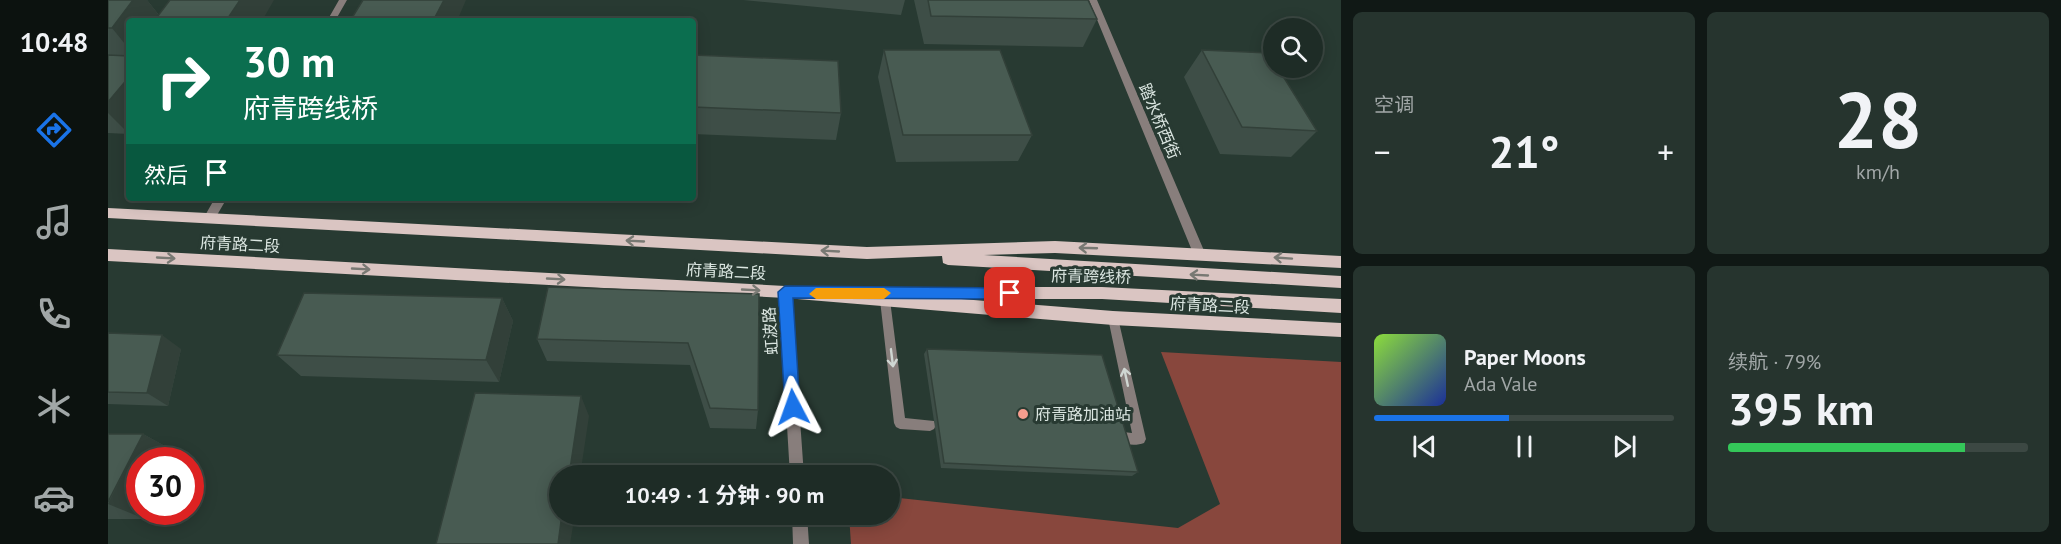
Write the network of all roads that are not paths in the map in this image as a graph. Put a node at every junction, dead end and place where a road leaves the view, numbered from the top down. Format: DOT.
graph roads {
  1 [pos="344,0"];
  2 [pos="1093,0"];
  3 [pos="332,18"];
  4 [pos="219,201"];
  5 [pos="108,213"];
  6 [pos="208,219"];
  7 [pos="867,253"];
  8 [pos="1199,253"];
  9 [pos="108,255"];
  10 [pos="1341,262"];
  11 [pos="1341,282"];
  12 [pos="785,292"];
  13 [pos="804,294"];
  14 [pos="885,300"];
  15 [pos="1341,306"];
  16 [pos="1113,318"];
  17 [pos="1341,330"];
  18 [pos="930,425"];
  19 [pos="1124,438"];
  20 [pos="796,465"];
  21 [pos="800,525"];
  22 [pos="801,544"];
  1 -- 3 [label="street"];
  2 -- 8 [label="street, 踏水桥西街"];
  4 -- 6 [label="street"];
  5 -- 6 [label="main road, 府青路二段"];
  7 -- 6 [label="main road, 府青路二段, one-way"];
  8 -- 7 [label="main road, 府青路二段, one-way"];
  11 -- 7 [label="main road, 府青跨线桥, one-way"];
  10 -- 8 [label="main road, 府青路二段, one-way"];
  9 -- 12 [label="main road, 府青路二段, one-way"];
  12 -- 13 [label="main road, 府青路二段"];
  12 -- 20 [label="street, 虹波路"];
  13 -- 14 [label="main road, 府青路二段"];
  13 -- 15 [label="main road, 府青跨线桥"];
  14 -- 16 [label="main road, 府青路二段"];
  14 -- 18 [label="lane, one-way"];
  16 -- 17 [label="main road, 府青路二段"];
  19 -- 16 [label="lane, one-way"];
  21 -- 22 [label="street"];
}
